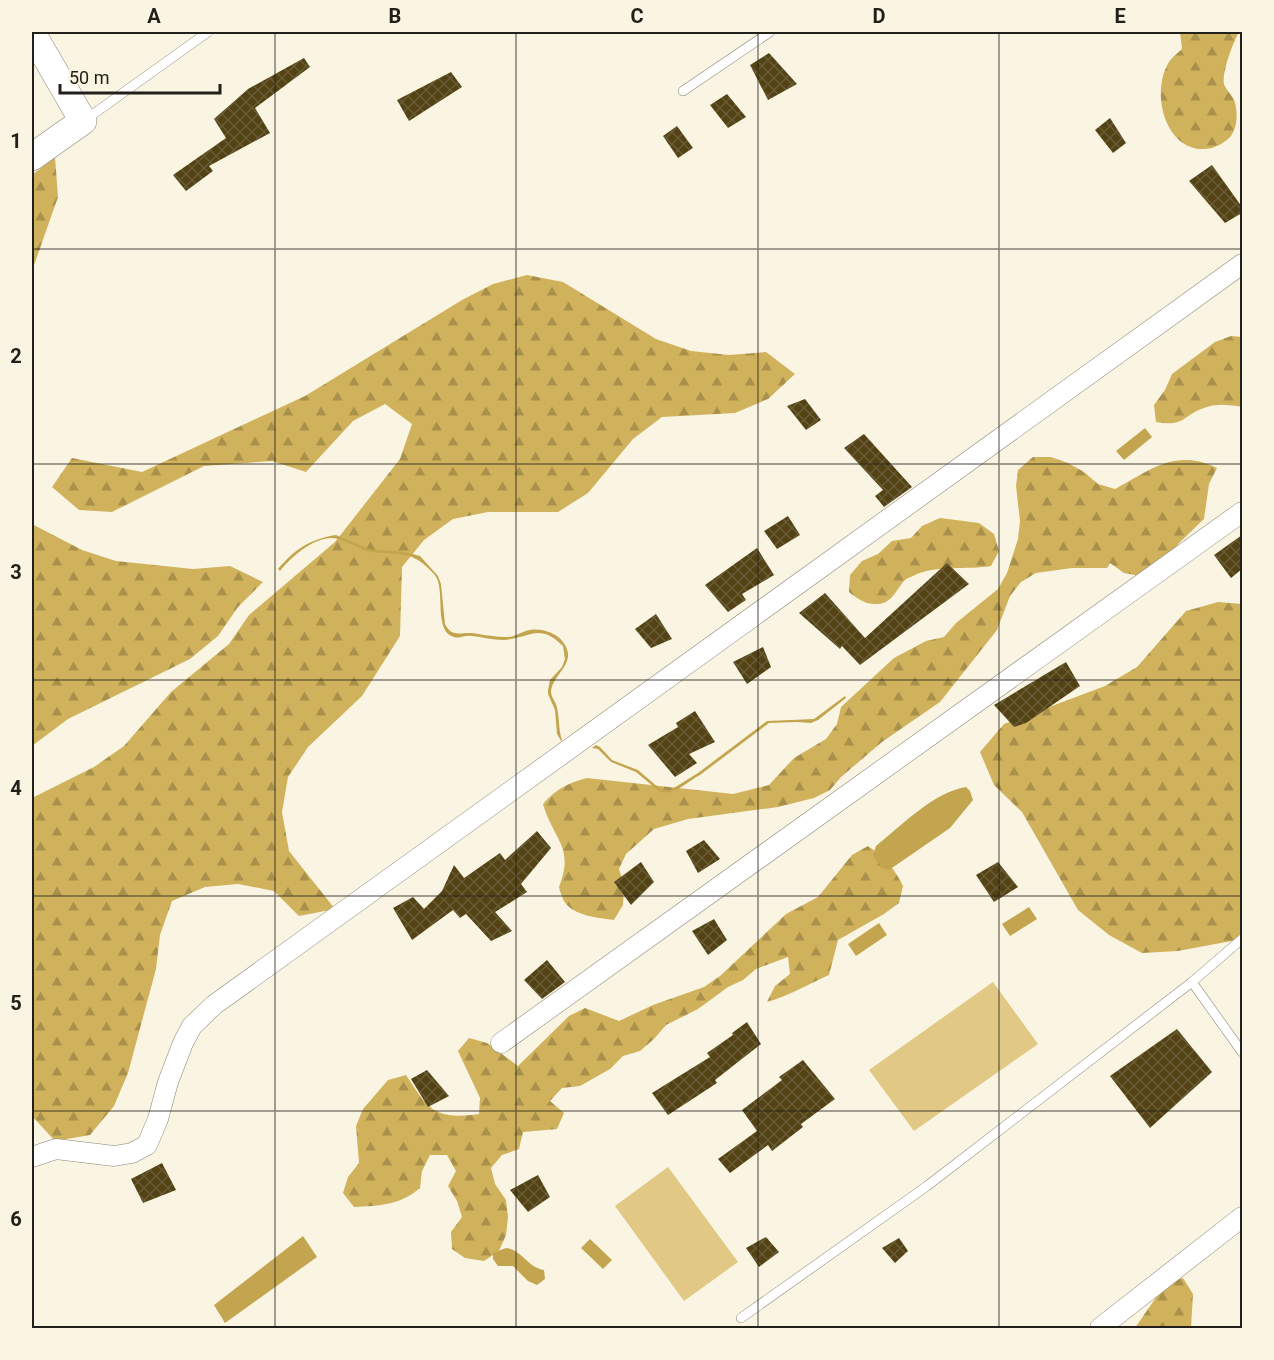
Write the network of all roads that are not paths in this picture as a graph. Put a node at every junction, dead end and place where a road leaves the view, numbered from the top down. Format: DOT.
graph roads {
  1 [pos="208,32"];
  2 [pos="770,32"];
  3 [pos="32,33"];
  4 [pos="683,92"];
  5 [pos="83,121"];
  6 [pos="32,158"];
  7 [pos="1242,264"];
  8 [pos="1242,512"];
  9 [pos="1242,939"];
  10 [pos="1192,982"];
  11 [pos="501,1043"];
  12 [pos="1242,1052"];
  13 [pos="32,1157"];
  14 [pos="1242,1217"];
  15 [pos="741,1318"];
  16 [pos="1100,1329"];
  1 -- 5 [label="lane"];
  2 -- 4 [label="lane"];
  3 -- 5 [label="street"];
  5 -- 6 [label="street"];
  7 -- 13 [label="street"];
  8 -- 11 [label="street"];
  9 -- 10 [label="lane"];
  10 -- 12 [label="lane"];
  10 -- 15 [label="lane"];
  14 -- 16 [label="street"];
}
